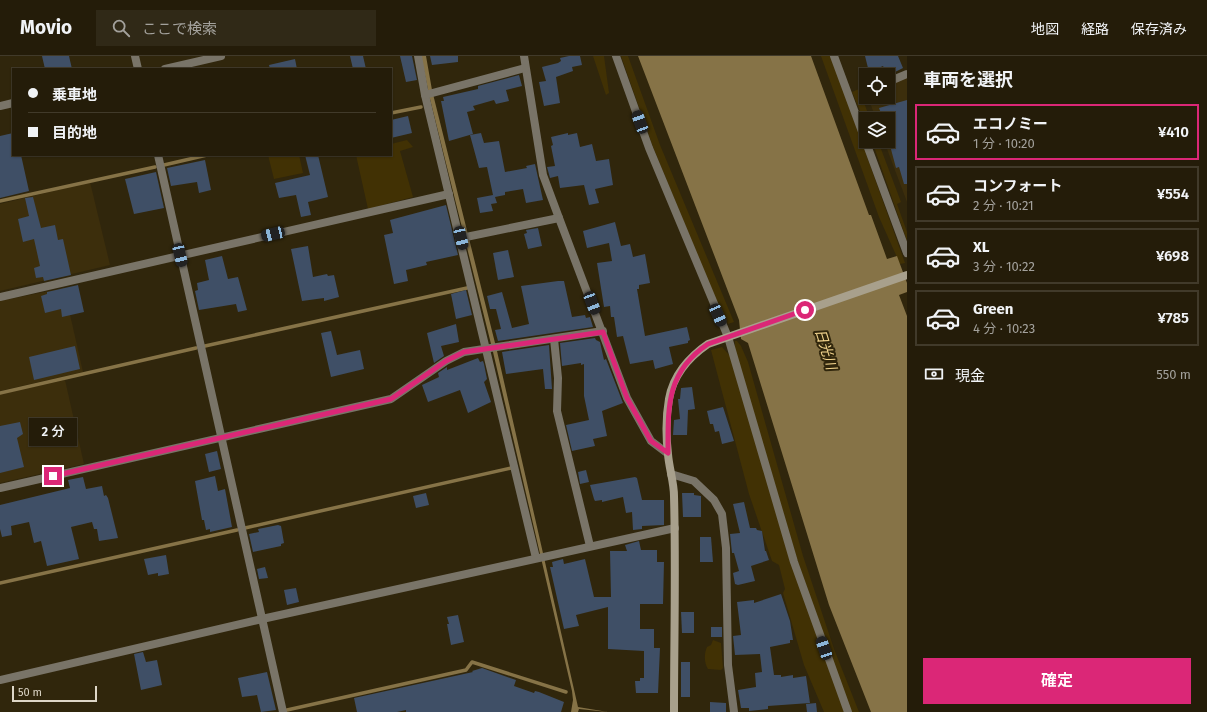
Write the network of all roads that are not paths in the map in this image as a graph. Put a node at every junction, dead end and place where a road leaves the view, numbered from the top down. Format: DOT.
graph roads {
  1 [pos="135,56"];
  2 [pos="221,56"];
  3 [pos="418,56"];
  4 [pos="524,56"];
  5 [pos="616,56"];
  6 [pos="834,56"];
  7 [pos="138,68"];
  8 [pos="168,68"];
  9 [pos="525,68"];
  10 [pos="907,74"];
  11 [pos="895,79"];
  12 [pos="429,94"];
  13 [pos="12,103"];
  14 [pos="0,106"];
  15 [pos="158,156"];
  16 [pos="449,194"];
  17 [pos="559,218"];
  18 [pos="464,237"];
  19 [pos="907,253"];
  20 [pos="180,255"];
  21 [pos="907,275"];
  22 [pos="0,296"];
  23 [pos="603,332"];
  24 [pos="730,336"];
  25 [pos="554,339"];
  26 [pos="492,348"];
  27 [pos="221,438"];
  28 [pos="668,453"];
  29 [pos="671,474"];
  30 [pos="0,488"];
  31 [pos="675,528"];
  32 [pos="590,546"];
  33 [pos="540,557"];
  34 [pos="262,619"];
  35 [pos="0,680"];
  36 [pos="283,712"];
  37 [pos="674,712"];
  38 [pos="734,712"];
  39 [pos="848,712"];
  1 -- 7 [label="street"];
  2 -- 8 [label="street"];
  3 -- 12 [label="street"];
  4 -- 9 [label="street"];
  5 -- 24 [label="street"];
  6 -- 19 [label="street"];
  9 -- 12 [label="street"];
  9 -- 17 [label="street"];
  10 -- 11 [label="street"];
  12 -- 16 [label="street"];
  13 -- 14 [label="street"];
  15 -- 20 [label="street"];
  16 -- 18 [label="street"];
  16 -- 20 [label="street"];
  17 -- 18 [label="street"];
  17 -- 23 [label="street"];
  18 -- 26 [label="street"];
  20 -- 22 [label="street"];
  20 -- 27 [label="street"];
  21 -- 24 [label="street"];
  23 -- 25 [label="street"];
  23 -- 28 [label="street"];
  24 -- 28 [label="street"];
  24 -- 39 [label="street"];
  25 -- 26 [label="street"];
  25 -- 32 [label="street"];
  26 -- 27 [label="street"];
  26 -- 33 [label="street"];
  27 -- 30 [label="street"];
  27 -- 34 [label="street"];
  28 -- 29 [label="street"];
  29 -- 31 [label="street"];
  29 -- 38 [label="street"];
  31 -- 32 [label="street"];
  31 -- 37 [label="street"];
  32 -- 33 [label="street"];
  33 -- 34 [label="street"];
  34 -- 35 [label="street"];
  34 -- 36 [label="street"];
}
